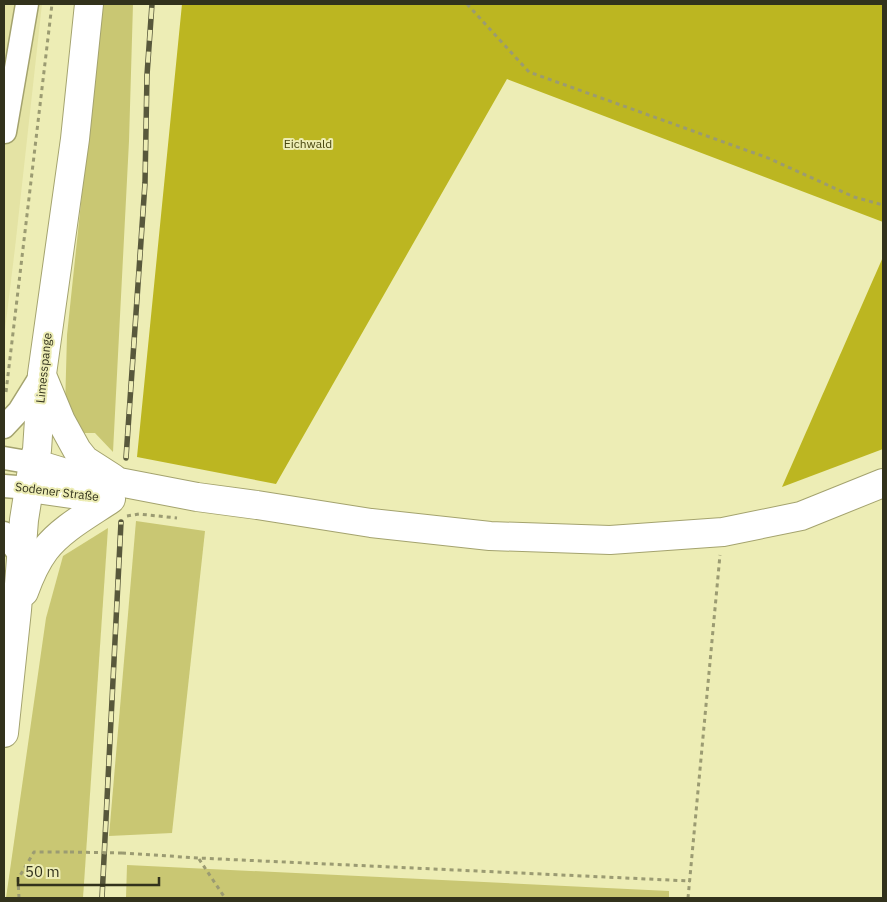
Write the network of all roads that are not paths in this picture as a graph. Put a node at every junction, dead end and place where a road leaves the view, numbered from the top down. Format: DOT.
graph roads {
  1 [pos="26,4"];
  2 [pos="89,4"];
  3 [pos="5,132"];
  4 [pos="42,374"];
  5 [pos="4,427"];
  6 [pos="4,458"];
  7 [pos="22,479"];
  8 [pos="883,483"];
  9 [pos="115,491"];
  10 [pos="4,533"];
  11 [pos="21,558"];
  12 [pos="17,610"];
  13 [pos="4,733"];
  1 -- 3 [label="street"];
  2 -- 4 [label="main road, Limesspange"];
  4 -- 5 [label="street"];
  4 -- 7 [label="main road, Limesspange"];
  4 -- 9 [label="main road"];
  6 -- 7 [label="street, Sodener Straße"];
  7 -- 9 [label="main road"];
  7 -- 11 [label="main road, Limesspange"];
  8 -- 9 [label="main road"];
  9 -- 12 [label="main road"];
  10 -- 11 [label="street"];
  11 -- 12 [label="main road, Limesspange"];
  12 -- 13 [label="main road, Limesspange"];
}
